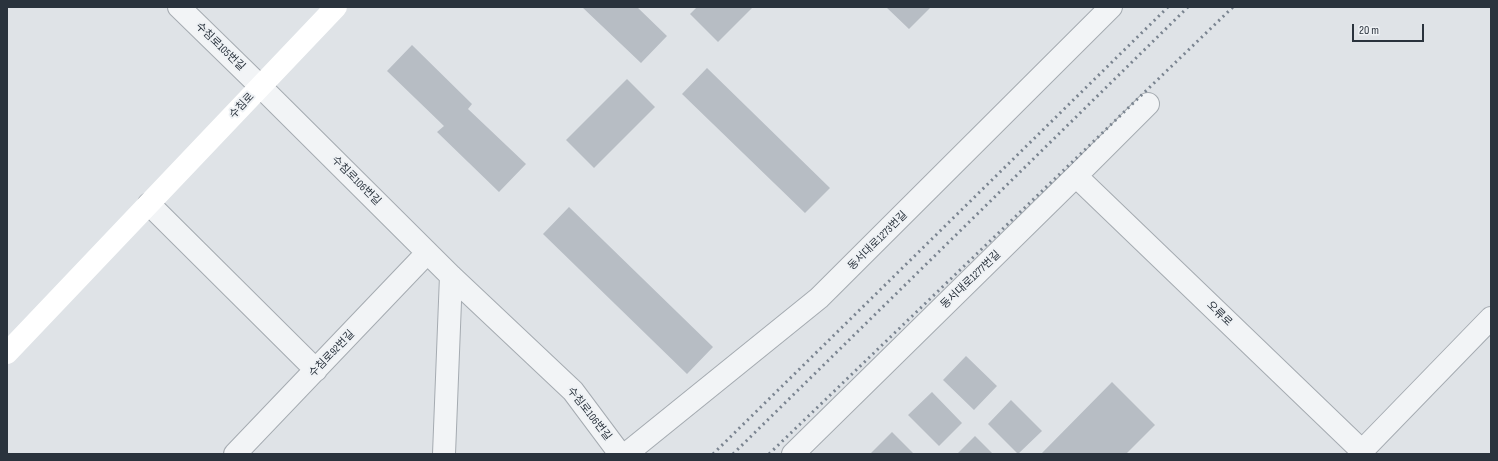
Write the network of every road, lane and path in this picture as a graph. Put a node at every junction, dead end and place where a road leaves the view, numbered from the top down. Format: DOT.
graph roads {
  1 [pos="179,7"];
  2 [pos="336,7"];
  3 [pos="1111,7"];
  4 [pos="260,86"];
  5 [pos="1148,104"];
  6 [pos="1076,176"];
  7 [pos="149,204"];
  8 [pos="427,253"];
  9 [pos="451,276"];
  10 [pos="1491,318"];
  11 [pos="7,353"];
  12 [pos="316,370"];
  13 [pos="1360,452"];
  14 [pos="235,454"];
  15 [pos="444,454"];
  16 [pos="620,454"];
  17 [pos="626,454"];
  18 [pos="792,454"];
  1 -- 4 [label="street, 수침로105번길"];
  2 -- 4 [label="main road, 수침로"];
  3 -- 17 [label="street, 동서대로1273번길"];
  4 -- 7 [label="main road, 수침로"];
  4 -- 8 [label="street, 수침로106번길"];
  5 -- 6 [label="street, 동서대로1277번길"];
  6 -- 13 [label="street, 오류로"];
  6 -- 18 [label="street, 동서대로1277번길"];
  7 -- 11 [label="main road, 수침로"];
  7 -- 12 [label="street"];
  8 -- 9 [label="street, 수침로106번길"];
  8 -- 12 [label="street, 수침로92번길"];
  9 -- 15 [label="street"];
  9 -- 16 [label="street, 수침로106번길"];
  10 -- 13 [label="street, 오류로"];
  12 -- 14 [label="street, 수침로92번길"];
}
